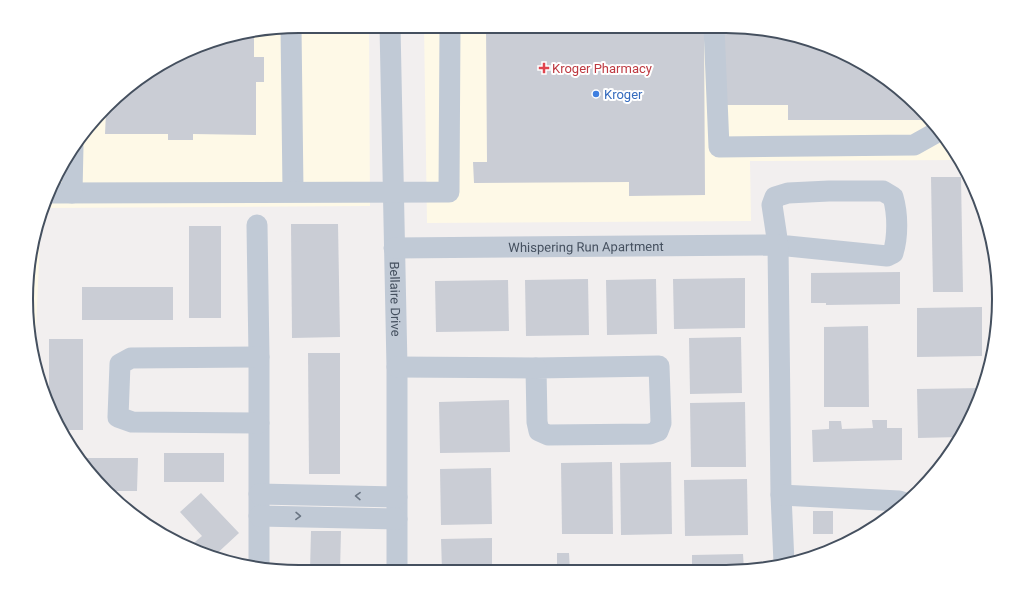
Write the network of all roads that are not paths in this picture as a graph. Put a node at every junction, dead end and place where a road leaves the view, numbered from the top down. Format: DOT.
graph roads {
  1 [pos="291,33"];
  2 [pos="390,33"];
  3 [pos="450,33"];
  4 [pos="714,33"];
  5 [pos="934,134"];
  6 [pos="73,160"];
  7 [pos="293,191"];
  8 [pos="393,192"];
  9 [pos="55,193"];
  10 [pos="72,193"];
  11 [pos="257,225"];
  12 [pos="778,245"];
  13 [pos="394,248"];
  14 [pos="259,357"];
  15 [pos="397,367"];
  16 [pos="536,368"];
  17 [pos="259,423"];
  18 [pos="259,494"];
  19 [pos="781,495"];
  20 [pos="397,497"];
  21 [pos="899,501"];
  22 [pos="259,516"];
  23 [pos="397,519"];
  24 [pos="784,559"];
  25 [pos="259,562"];
  26 [pos="397,565"];
  1 -- 7 [label="street"];
  2 -- 8 [label="street, Bellaire Drive"];
  3 -- 8 [label="street"];
  4 -- 5 [label="street"];
  6 -- 10 [label="street"];
  7 -- 8 [label="street"];
  7 -- 10 [label="street"];
  8 -- 13 [label="street, Bellaire Drive"];
  9 -- 10 [label="street"];
  11 -- 14 [label="street"];
  12 -- 12 [label="street, Whispering Run Apartment"];
  12 -- 13 [label="street, Whispering Run Apartment"];
  12 -- 19 [label="street, Whispering Run Apartment"];
  13 -- 15 [label="street, Bellaire Drive"];
  14 -- 17 [label="street"];
  14 -- 17 [label="street"];
  15 -- 16 [label="street"];
  15 -- 20 [label="street, Bellaire Drive"];
  16 -- 16 [label="street"];
  17 -- 18 [label="street"];
  20 -- 18 [label="street, one-way"];
  18 -- 22 [label="street"];
  19 -- 21 [label="street"];
  19 -- 24 [label="street, Whispering Run Apartment"];
  20 -- 23 [label="street, Bellaire Drive"];
  22 -- 23 [label="street, one-way"];
  22 -- 25 [label="street"];
  23 -- 26 [label="street, Bellaire Drive"];
}
